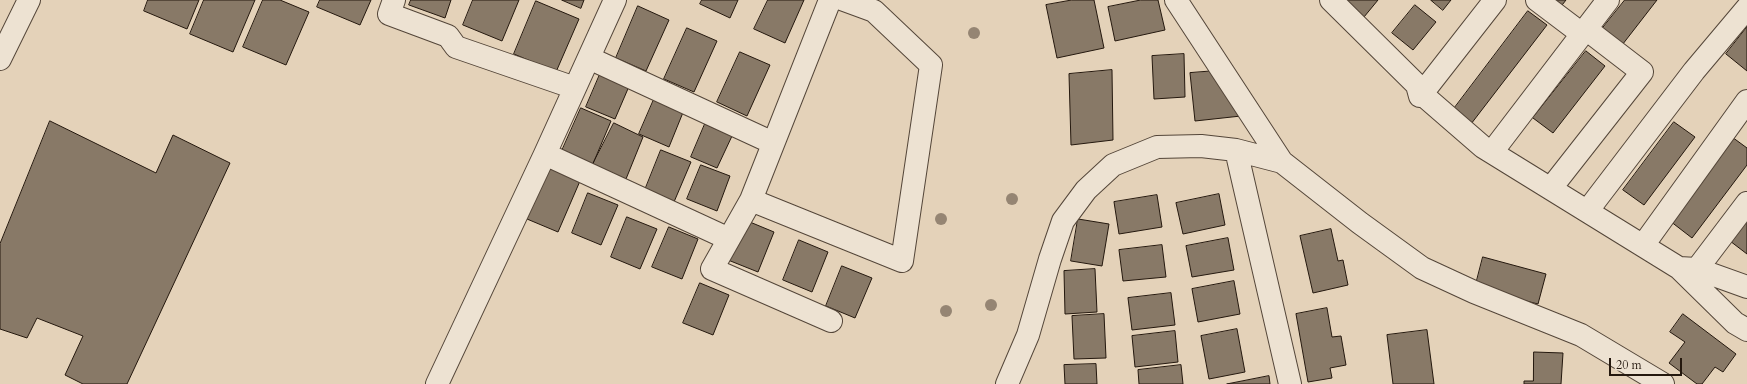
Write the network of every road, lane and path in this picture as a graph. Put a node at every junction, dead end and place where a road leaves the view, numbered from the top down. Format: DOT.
graph roads {
  1 [pos="29,0"];
  2 [pos="394,0"];
  3 [pos="616,0"];
  4 [pos="830,0"];
  5 [pos="844,0"];
  6 [pos="1176,0"];
  7 [pos="1331,0"];
  8 [pos="1495,0"];
  9 [pos="1537,0"];
  10 [pos="1608,0"];
  11 [pos="1747,8"];
  12 [pos="1584,31"];
  13 [pos="589,58"];
  14 [pos="0,60"];
  15 [pos="575,88"];
  16 [pos="1420,96"];
  17 [pos="1747,101"];
  18 [pos="774,143"];
  19 [pos="1236,150"];
  20 [pos="1492,152"];
  21 [pos="545,154"];
  22 [pos="1282,162"];
  23 [pos="1551,188"];
  24 [pos="751,200"];
  25 [pos="1747,203"];
  26 [pos="1588,210"];
  27 [pos="729,239"];
  28 [pos="1644,244"];
  29 [pos="1688,268"];
  30 [pos="1747,287"];
  31 [pos="831,321"];
  32 [pos="1747,330"];
  33 [pos="436,384"];
  34 [pos="1007,384"];
  35 [pos="1290,384"];
  36 [pos="1663,384"];
  1 -- 14 [label="street"];
  2 -- 15 [label="street"];
  3 -- 13 [label="street"];
  4 -- 18 [label="street"];
  5 -- 24 [label="street"];
  6 -- 22 [label="street"];
  7 -- 16 [label="street"];
  8 -- 16 [label="street"];
  9 -- 12 [label="street"];
  10 -- 12 [label="street"];
  11 -- 26 [label="street"];
  12 -- 20 [label="street"];
  12 -- 23 [label="street"];
  13 -- 15 [label="street"];
  13 -- 18 [label="street"];
  15 -- 21 [label="street"];
  16 -- 20 [label="street"];
  17 -- 28 [label="street"];
  18 -- 24 [label="street"];
  19 -- 22 [label="street"];
  19 -- 34 [label="street"];
  19 -- 35 [label="street"];
  20 -- 23 [label="street"];
  21 -- 27 [label="street"];
  21 -- 33 [label="street"];
  22 -- 36 [label="street"];
  23 -- 26 [label="street"];
  24 -- 27 [label="street"];
  25 -- 29 [label="street"];
  26 -- 28 [label="street"];
  27 -- 31 [label="street"];
  28 -- 29 [label="street"];
  29 -- 30 [label="street"];
  29 -- 32 [label="street"];
}
